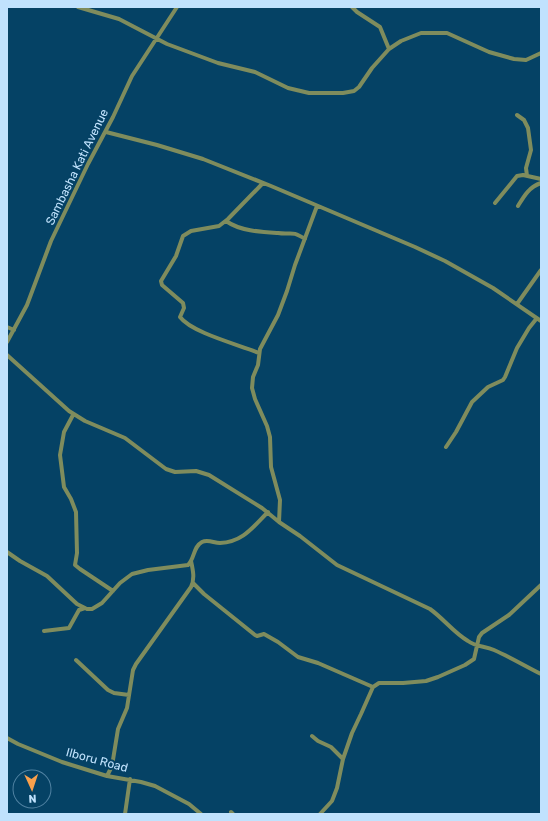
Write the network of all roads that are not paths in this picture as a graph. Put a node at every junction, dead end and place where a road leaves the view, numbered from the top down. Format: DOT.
graph roads {
  1 [pos="78,7"];
  2 [pos="177,7"];
  3 [pos="352,7"];
  4 [pos="157,39"];
  5 [pos="389,49"];
  6 [pos="541,53"];
  7 [pos="517,114"];
  8 [pos="106,132"];
  9 [pos="527,176"];
  10 [pos="541,179"];
  11 [pos="263,183"];
  12 [pos="541,183"];
  13 [pos="495,203"];
  14 [pos="318,206"];
  15 [pos="518,206"];
  16 [pos="226,221"];
  17 [pos="305,239"];
  18 [pos="541,270"];
  19 [pos="517,304"];
  20 [pos="539,319"];
  21 [pos="7,327"];
  22 [pos="14,330"];
  23 [pos="7,342"];
  24 [pos="259,353"];
  25 [pos="7,355"];
  26 [pos="73,414"];
  27 [pos="446,447"];
  28 [pos="268,512"];
  29 [pos="279,522"];
  30 [pos="7,552"];
  31 [pos="191,561"];
  32 [pos="193,583"];
  33 [pos="541,585"];
  34 [pos="112,591"];
  35 [pos="85,608"];
  36 [pos="44,631"];
  37 [pos="477,646"];
  38 [pos="76,660"];
  39 [pos="541,674"];
  40 [pos="373,686"];
  41 [pos="130,695"];
  42 [pos="312,736"];
  43 [pos="7,738"];
  44 [pos="343,759"];
  45 [pos="107,776"];
  46 [pos="130,779"];
  47 [pos="125,814"];
  48 [pos="201,814"];
  49 [pos="320,814"];
  1 -- 4 [label="street"];
  2 -- 4 [label="street, Sambasha Kati Avenue"];
  3 -- 5 [label="street"];
  4 -- 5 [label="street"];
  4 -- 8 [label="street, Sambasha Kati Avenue"];
  5 -- 6 [label="street"];
  7 -- 9 [label="street"];
  8 -- 11 [label="street"];
  8 -- 22 [label="street, Sambasha Kati Avenue"];
  9 -- 10 [label="street"];
  9 -- 13 [label="street"];
  11 -- 14 [label="street"];
  11 -- 16 [label="street"];
  12 -- 15 [label="street"];
  14 -- 17 [label="street"];
  14 -- 19 [label="street"];
  16 -- 17 [label="street"];
  16 -- 24 [label="street"];
  17 -- 24 [label="street"];
  18 -- 19 [label="street"];
  19 -- 20 [label="street"];
  20 -- 27 [label="street"];
  21 -- 22 [label="street"];
  22 -- 23 [label="street, Sambasha Kati Avenue"];
  24 -- 29 [label="street"];
  25 -- 26 [label="street"];
  26 -- 28 [label="street"];
  26 -- 34 [label="street"];
  28 -- 29 [label="street"];
  28 -- 31 [label="street"];
  29 -- 37 [label="street"];
  30 -- 35 [label="street"];
  31 -- 32 [label="street"];
  31 -- 34 [label="street"];
  32 -- 40 [label="street"];
  32 -- 41 [label="street"];
  33 -- 37 [label="street"];
  34 -- 35 [label="street"];
  35 -- 36 [label="street"];
  37 -- 39 [label="street"];
  37 -- 40 [label="street"];
  38 -- 41 [label="street"];
  40 -- 44 [label="street"];
  41 -- 45 [label="street"];
  42 -- 44 [label="street"];
  43 -- 45 [label="street, Ilboru Road"];
  44 -- 49 [label="street"];
  45 -- 46 [label="street, Ilboru Road"];
  46 -- 47 [label="street"];
  46 -- 48 [label="street, Ilboru Road"];
}
